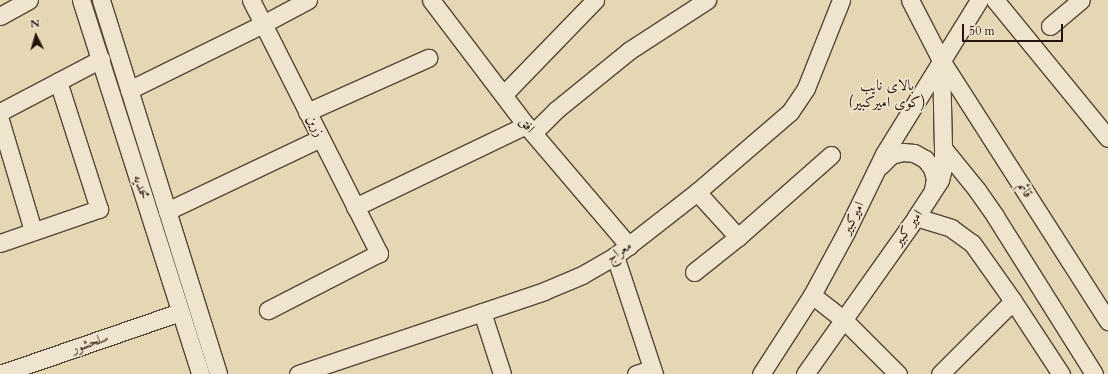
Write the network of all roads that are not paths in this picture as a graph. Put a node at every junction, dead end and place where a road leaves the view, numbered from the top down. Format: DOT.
graph roads {
  1 [pos="29,0"];
  2 [pos="81,0"];
  3 [pos="101,0"];
  4 [pos="251,0"];
  5 [pos="308,0"];
  6 [pos="431,0"];
  7 [pos="595,0"];
  8 [pos="707,0"];
  9 [pos="841,0"];
  10 [pos="979,0"];
  11 [pos="995,0"];
  12 [pos="1081,0"];
  13 [pos="913,2"];
  14 [pos="0,16"];
  15 [pos="263,24"];
  16 [pos="1050,26"];
  17 [pos="428,58"];
  18 [pos="101,59"];
  19 [pos="941,60"];
  20 [pos="58,81"];
  21 [pos="129,90"];
  22 [pos="504,94"];
  23 [pos="0,112"];
  24 [pos="307,112"];
  25 [pos="0,120"];
  26 [pos="529,129"];
  27 [pos="321,138"];
  28 [pos="1108,138"];
  29 [pos="943,148"];
  30 [pos="832,155"];
  31 [pos="874,172"];
  32 [pos="933,191"];
  33 [pos="697,192"];
  34 [pos="355,207"];
  35 [pos="167,211"];
  36 [pos="916,217"];
  37 [pos="34,231"];
  38 [pos="738,238"];
  39 [pos="0,243"];
  40 [pos="629,246"];
  41 [pos="615,256"];
  42 [pos="694,272"];
  43 [pos="812,295"];
  44 [pos="1013,301"];
  45 [pos="268,310"];
  46 [pos="180,312"];
  47 [pos="482,312"];
  48 [pos="844,319"];
  49 [pos="1108,320"];
  50 [pos="342,367"];
  51 [pos="11,372"];
  52 [pos="647,372"];
  53 [pos="200,374"];
  54 [pos="218,374"];
  55 [pos="298,374"];
  56 [pos="502,374"];
  57 [pos="761,374"];
  58 [pos="805,374"];
  59 [pos="898,374"];
  60 [pos="940,374"];
  61 [pos="1061,374"];
  62 [pos="1094,374"];
  1 -- 14 [label="street"];
  2 -- 18 [label="street, محمدیه"];
  3 -- 21 [label="street, محمدیه"];
  4 -- 15 [label="street, زرین"];
  5 -- 15 [label="street"];
  6 -- 22 [label="street, افق"];
  7 -- 22 [label="street"];
  8 -- 26 [label="street"];
  9 -- 33 [label="street, معراج"];
  10 -- 19 [label="street, امیرکبیر"];
  11 -- 28 [label="street"];
  12 -- 16 [label="street"];
  13 -- 19 [label="street, قائم"];
  15 -- 21 [label="street"];
  15 -- 24 [label="street, زرین"];
  17 -- 24 [label="street"];
  18 -- 20 [label="street"];
  18 -- 46 [label="street, محمدیه"];
  19 -- 29 [label="street, امیر کبیر"];
  19 -- 31 [label="street, امیرکبیر"];
  19 -- 49 [label="street, قائم"];
  20 -- 23 [label="street"];
  20 -- 37 [label="street"];
  21 -- 35 [label="street, محمدیه"];
  22 -- 26 [label="street, افق"];
  24 -- 27 [label="street, زرین"];
  25 -- 37 [label="street"];
  26 -- 34 [label="street"];
  26 -- 40 [label="street, افق"];
  27 -- 34 [label="street, زرین"];
  27 -- 35 [label="street"];
  29 -- 32 [label="street, امیر کبیر"];
  29 -- 62 [label="street"];
  30 -- 38 [label="street"];
  31 -- 32 [label="street"];
  31 -- 43 [label="street, امیرکبیر"];
  32 -- 36 [label="street, امیر کبیر"];
  33 -- 38 [label="street"];
  33 -- 40 [label="street, معراج"];
  34 -- 45 [label="street, زرین"];
  35 -- 54 [label="street, محمدیه"];
  36 -- 44 [label="street"];
  36 -- 48 [label="street, امیر کبیر"];
  37 -- 39 [label="street"];
  38 -- 42 [label="street"];
  40 -- 41 [label="street, معراج"];
  41 -- 47 [label="street, معراج"];
  41 -- 52 [label="street"];
  43 -- 48 [label="street"];
  43 -- 57 [label="street, امیرکبیر"];
  44 -- 60 [label="street"];
  44 -- 61 [label="street"];
  46 -- 51 [label="street, سلحشور"];
  46 -- 53 [label="street, محمدیه"];
  47 -- 50 [label="street, معراج"];
  47 -- 56 [label="street"];
  48 -- 58 [label="street, امیر کبیر"];
  48 -- 59 [label="street"];
  50 -- 55 [label="street, معراج"];
}
